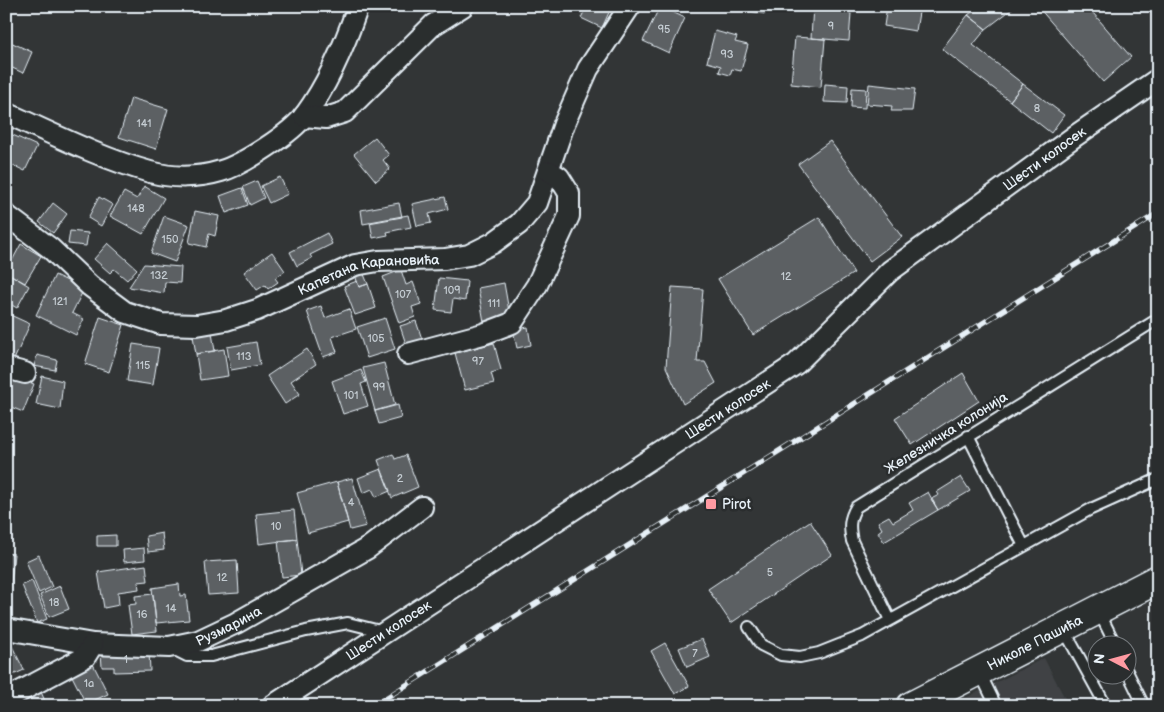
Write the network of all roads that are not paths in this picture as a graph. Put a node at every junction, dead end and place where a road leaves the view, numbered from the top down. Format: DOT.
graph roads {
  1 [pos="358,6"];
  2 [pos="463,6"];
  3 [pos="630,6"];
  4 [pos="1158,79"];
  5 [pos="6,112"];
  6 [pos="304,116"];
  7 [pos="549,171"];
  8 [pos="6,215"];
  9 [pos="1158,319"];
  10 [pos="408,354"];
  11 [pos="968,436"];
  12 [pos="1158,479"];
  13 [pos="422,507"];
  14 [pos="1024,546"];
  15 [pos="1158,579"];
  16 [pos="1098,610"];
  17 [pos="890,620"];
  18 [pos="749,627"];
  19 [pos="1062,628"];
  20 [pos="6,629"];
  21 [pos="386,632"];
  22 [pos="1110,634"];
  23 [pos="93,644"];
  24 [pos="169,647"];
  25 [pos="980,671"];
  26 [pos="1133,684"];
  27 [pos="6,699"];
  28 [pos="272,706"];
  29 [pos="911,706"];
  30 [pos="996,706"];
  31 [pos="1106,706"];
  32 [pos="1144,706"];
  1 -- 6 [label="street"];
  2 -- 6 [label="street"];
  3 -- 7 [label="street, Капетана Карановића"];
  4 -- 21 [label="street, Шести колосек"];
  5 -- 6 [label="street"];
  7 -- 8 [label="street, Капетана Карановића"];
  7 -- 10 [label="street"];
  9 -- 11 [label="lane, Железничка колонија"];
  11 -- 14 [label="lane"];
  11 -- 17 [label="lane, Железничка колонија"];
  12 -- 14 [label="lane"];
  13 -- 24 [label="street, Рузмарина"];
  14 -- 17 [label="lane"];
  15 -- 16 [label="main road, Николе Пашића"];
  16 -- 19 [label="main road, Николе Пашића"];
  16 -- 22 [label="lane"];
  17 -- 18 [label="lane"];
  19 -- 25 [label="main road, Николе Пашића"];
  19 -- 31 [label="lane"];
  20 -- 23 [label="street, Рузмарина"];
  21 -- 24 [label="lane"];
  21 -- 28 [label="street, Шести колосек"];
  23 -- 24 [label="street, Рузмарина"];
  23 -- 27 [label="street"];
  25 -- 29 [label="main road, Николе Пашића"];
  25 -- 30 [label="lane"];
  26 -- 32 [label="lane"];
}
